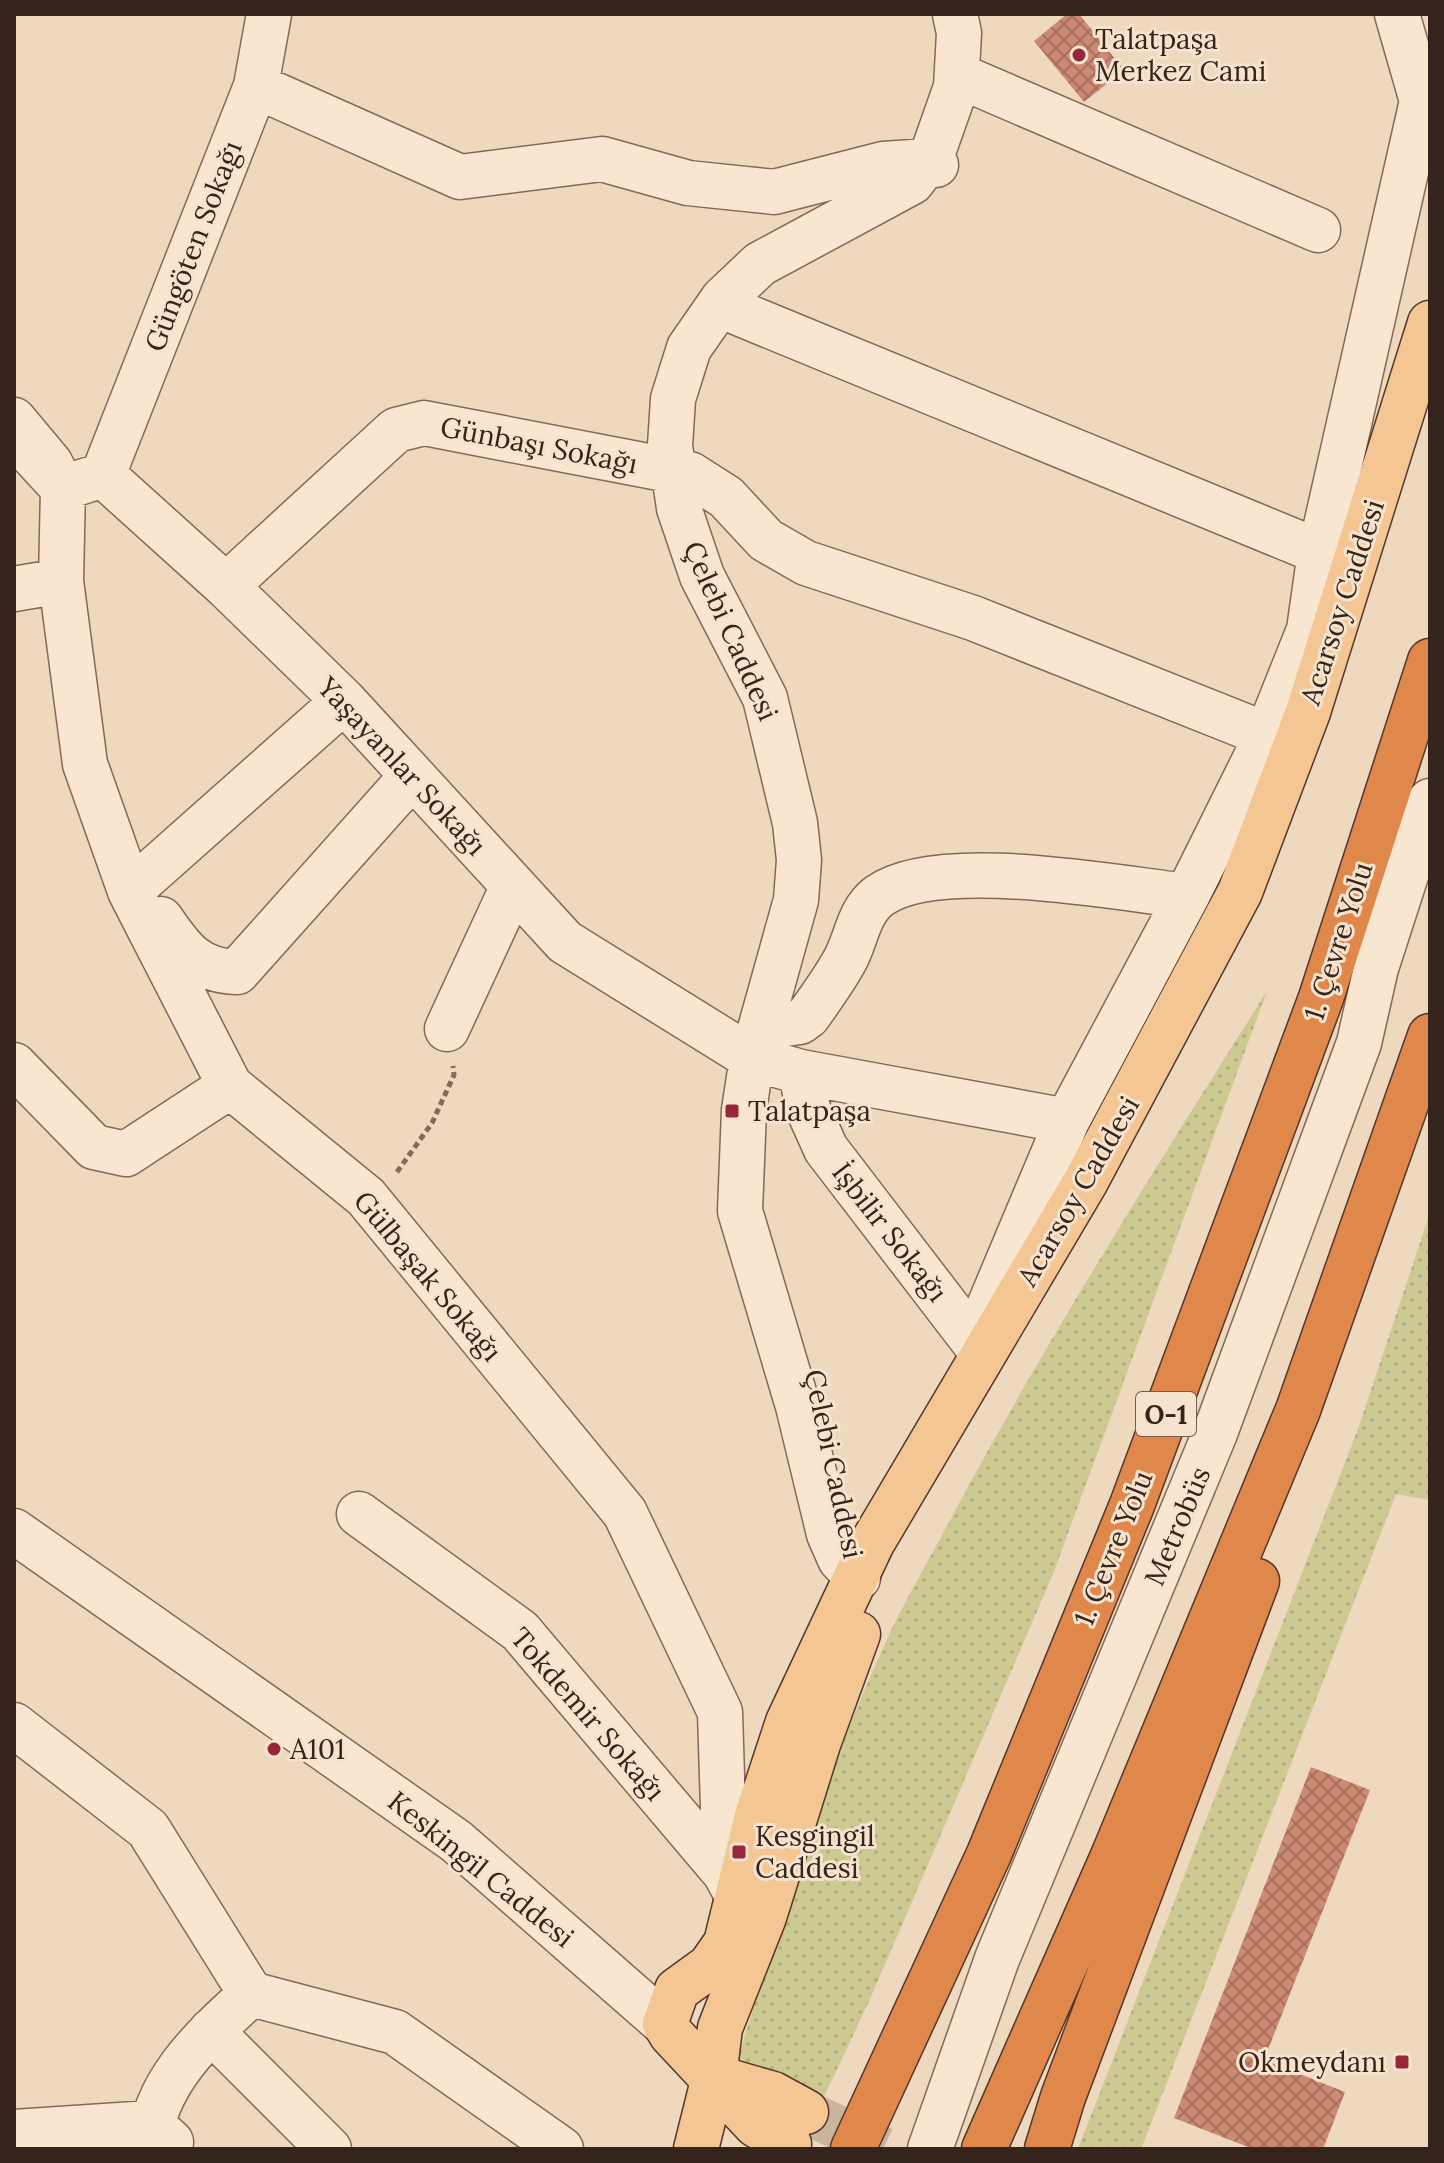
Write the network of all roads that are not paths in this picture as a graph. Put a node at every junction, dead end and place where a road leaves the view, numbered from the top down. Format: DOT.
graph roads {
  1 [pos="269,14"];
  2 [pos="955,14"];
  3 [pos="975,14"];
  4 [pos="1397,14"];
  5 [pos="966,79"];
  6 [pos="256,86"];
  7 [pos="1426,89"];
  8 [pos="936,164"];
  9 [pos="1318,230"];
  10 [pos="727,307"];
  11 [pos="1430,323"];
  12 [pos="1430,409"];
  13 [pos="14,420"];
  14 [pos="14,435"];
  15 [pos="681,472"];
  16 [pos="103,475"];
  17 [pos="63,488"];
  18 [pos="1320,552"];
  19 [pos="61,581"];
  20 [pos="226,586"];
  21 [pos="14,589"];
  22 [pos="1430,661"];
  23 [pos="344,701"];
  24 [pos="1286,713"];
  25 [pos="412,776"];
  26 [pos="1430,801"];
  27 [pos="1430,879"];
  28 [pos="513,886"];
  29 [pos="134,888"];
  30 [pos="1187,896"];
  31 [pos="447,1029"];
  32 [pos="1430,1036"];
  33 [pos="1359,1043"];
  34 [pos="778,1055"];
  35 [pos="14,1065"];
  36 [pos="230,1086"];
  37 [pos="1067,1121"];
  38 [pos="1298,1410"];
  39 [pos="359,1514"];
  40 [pos="14,1531"];
  41 [pos="868,1586"];
  42 [pos="14,1725"];
  43 [pos="732,1885"];
  44 [pos="997,1959"];
  45 [pos="251,1994"];
  46 [pos="211,2031"];
  47 [pos="690,2052"];
  48 [pos="1063,2097"];
  49 [pos="797,2128"];
  50 [pos="14,2132"];
  51 [pos="159,2140"];
  52 [pos="329,2149"];
  53 [pos="561,2149"];
  54 [pos="675,2149"];
  55 [pos="696,2149"];
  56 [pos="853,2149"];
  57 [pos="897,2149"];
  58 [pos="930,2149"];
  59 [pos="984,2149"];
  60 [pos="1038,2149"];
  61 [pos="1047,2149"];
  1 -- 6 [label="street, Güngöten Sokağı"];
  2 -- 5 [label="street, Çelebi Caddesi"];
  3 -- 5 [label="street, Çelebi Caddesi"];
  4 -- 7 [label="street"];
  5 -- 8 [label="street, Çelebi Caddesi"];
  5 -- 9 [label="street"];
  6 -- 8 [label="street"];
  6 -- 16 [label="street, Güngöten Sokağı"];
  7 -- 18 [label="street"];
  8 -- 10 [label="street, Çelebi Caddesi"];
  10 -- 15 [label="street, Çelebi Caddesi"];
  10 -- 18 [label="street"];
  11 -- 24 [label="main road, Acarsoy Caddesi"];
  12 -- 41 [label="main road, Acarsoy Caddesi"];
  13 -- 17 [label="street"];
  14 -- 17 [label="street"];
  15 -- 20 [label="street, Günbaşı Sokağı"];
  15 -- 24 [label="street"];
  15 -- 34 [label="street, Çelebi Caddesi"];
  16 -- 17 [label="street"];
  16 -- 20 [label="street, Yaşayanlar Sokağı"];
  17 -- 19 [label="street, Gülbaşak Sokağı"];
  18 -- 24 [label="street"];
  19 -- 21 [label="street"];
  19 -- 29 [label="street, Gülbaşak Sokağı"];
  20 -- 23 [label="street, Yaşayanlar Sokağı"];
  22 -- 56 [label="highway, 1. Çevre Yolu / O-1"];
  23 -- 25 [label="street, Yaşayanlar Sokağı"];
  23 -- 29 [label="street"];
  24 -- 30 [label="street"];
  24 -- 41 [label="main road, Acarsoy Caddesi"];
  25 -- 28 [label="street, Yaşayanlar Sokağı"];
  25 -- 29 [label="street"];
  26 -- 33 [label="street, Metrobüs"];
  27 -- 33 [label="street, Metrobüs"];
  28 -- 31 [label="street"];
  28 -- 34 [label="street, Yaşayanlar Sokağı"];
  29 -- 36 [label="street, Gülbaşak Sokağı"];
  30 -- 34 [label="street"];
  30 -- 37 [label="street"];
  32 -- 38 [label="highway"];
  33 -- 44 [label="street, Metrobüs"];
  34 -- 37 [label="street"];
  34 -- 37 [label="street, İşbilir Sokağı"];
  34 -- 41 [label="street, Çelebi Caddesi"];
  35 -- 36 [label="street"];
  36 -- 43 [label="street, Gülbaşak Sokağı"];
  38 -- 48 [label="highway"];
  38 -- 59 [label="highway"];
  39 -- 43 [label="street, Tokdemir Sokağı"];
  40 -- 47 [label="street, Keskingil Caddesi"];
  41 -- 43 [label="main road, Acarsoy Caddesi"];
  41 -- 47 [label="main road, Acarsoy Caddesi"];
  42 -- 45 [label="street"];
  43 -- 47 [label="main road, Acarsoy Caddesi"];
  44 -- 57 [label="street, Metrobüs"];
  44 -- 58 [label="street, Metrobüs"];
  45 -- 46 [label="street"];
  45 -- 53 [label="street"];
  46 -- 51 [label="street"];
  46 -- 52 [label="street"];
  47 -- 49 [label="main road"];
  47 -- 54 [label="main road"];
  47 -- 55 [label="main road"];
  48 -- 60 [label="highway"];
  48 -- 61 [label="highway"];
  50 -- 51 [label="street"];
}
